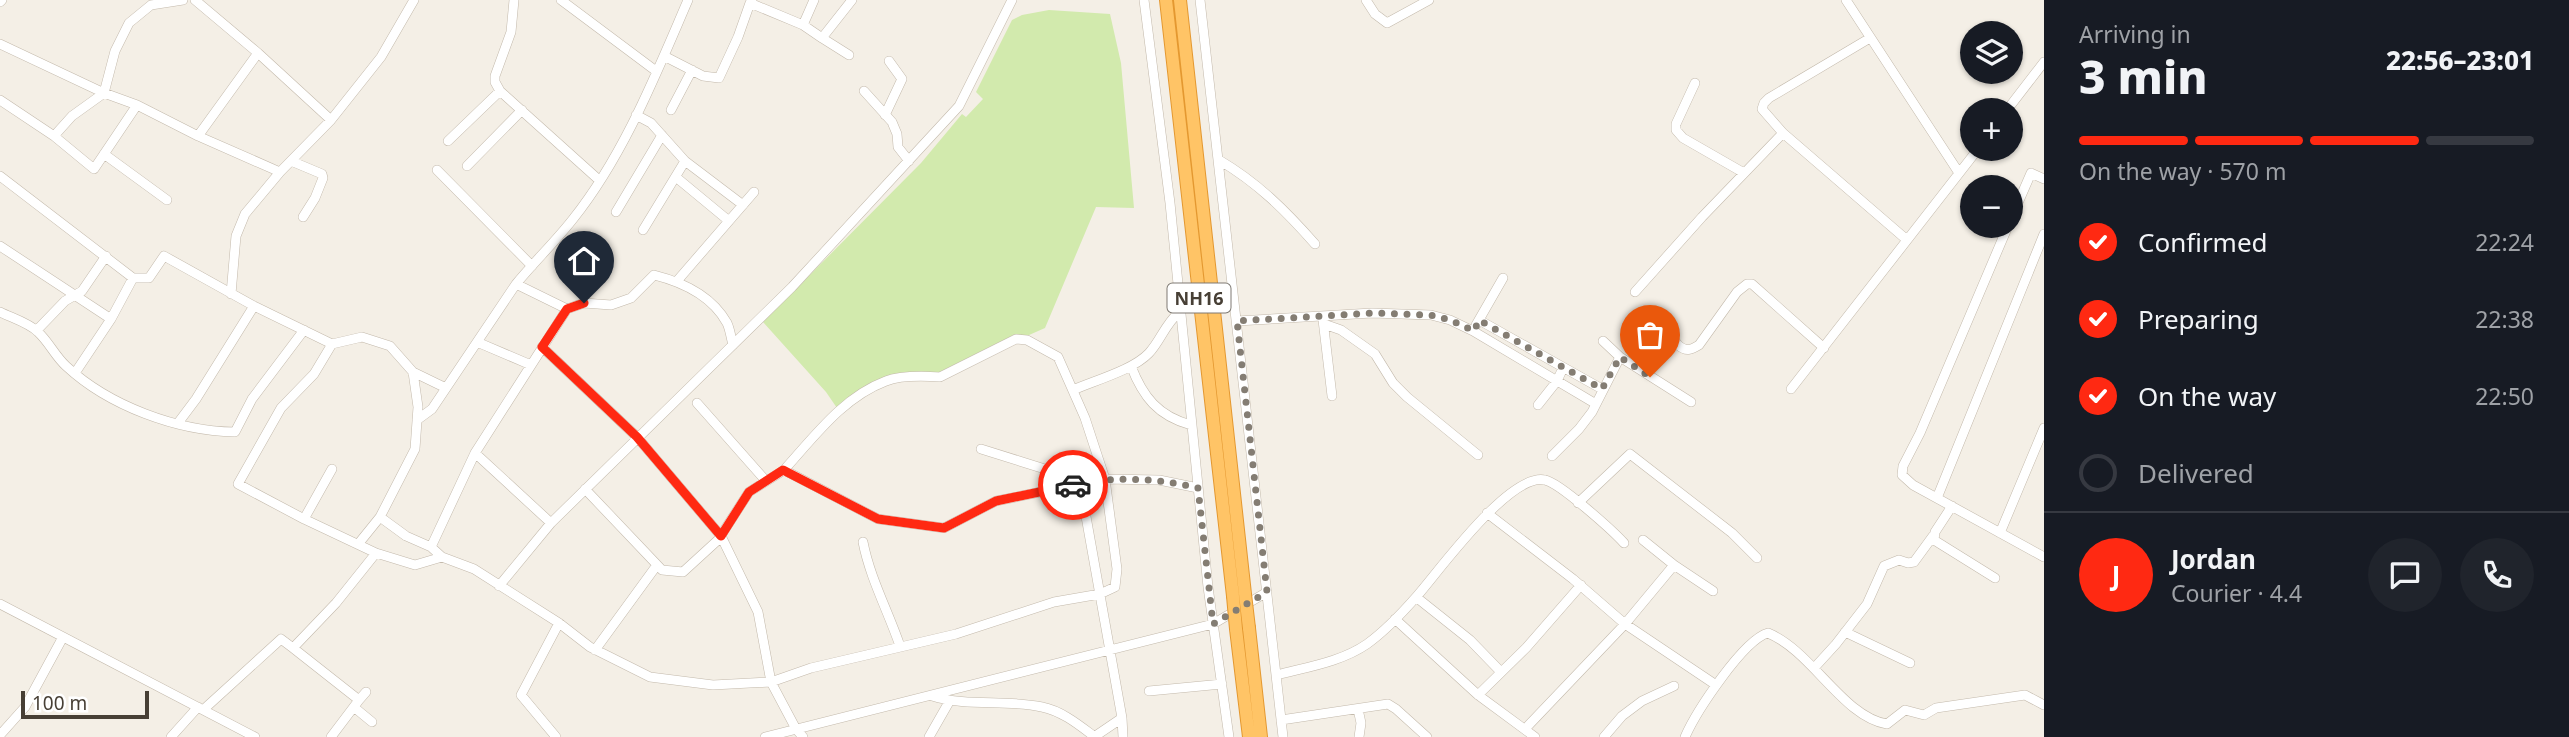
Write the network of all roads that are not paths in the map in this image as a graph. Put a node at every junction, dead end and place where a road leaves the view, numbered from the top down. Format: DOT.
graph roads {
  1 [pos="183,0"];
  2 [pos="195,0"];
  3 [pos="414,0"];
  4 [pos="514,0"];
  5 [pos="561,0"];
  6 [pos="688,0"];
  7 [pos="814,0"];
  8 [pos="852,0"];
  9 [pos="1012,0"];
  10 [pos="1144,0"];
  11 [pos="1166,0"];
  12 [pos="1180,0"];
  13 [pos="1200,0"];
  14 [pos="1366,0"];
  15 [pos="1429,0"];
  16 [pos="1846,0"];
  17 [pos="751,2"];
  18 [pos="803,25"];
  19 [pos="822,38"];
  20 [pos="1870,38"];
  21 [pos="0,44"];
  22 [pos="258,53"];
  23 [pos="849,55"];
  24 [pos="664,56"];
  25 [pos="889,61"];
  26 [pos="2044,62"];
  27 [pos="692,70"];
  28 [pos="656,71"];
  29 [pos="1695,83"];
  30 [pos="500,90"];
  31 [pos="864,91"];
  32 [pos="104,93"];
  33 [pos="2016,98"];
  34 [pos="0,100"];
  35 [pos="137,105"];
  36 [pos="522,110"];
  37 [pos="671,110"];
  38 [pos="636,115"];
  39 [pos="885,115"];
  40 [pos="331,120"];
  41 [pos="1783,133"];
  42 [pos="662,135"];
  43 [pos="54,136"];
  44 [pos="198,136"];
  45 [pos="448,141"];
  46 [pos="104,154"];
  47 [pos="909,160"];
  48 [pos="1219,160"];
  49 [pos="291,161"];
  50 [pos="685,161"];
  51 [pos="1968,161"];
  52 [pos="467,166"];
  53 [pos="437,170"];
  54 [pos="280,172"];
  55 [pos="1744,173"];
  56 [pos="1959,173"];
  57 [pos="0,176"];
  58 [pos="677,178"];
  59 [pos="2044,179"];
  60 [pos="599,180"];
  61 [pos="2023,191"];
  62 [pos="754,192"];
  63 [pos="167,200"];
  64 [pos="743,205"];
  65 [pos="616,212"];
  66 [pos="303,217"];
  67 [pos="729,221"];
  68 [pos="643,230"];
  69 [pos="2044,234"];
  70 [pos="2003,238"];
  71 [pos="1907,240"];
  72 [pos="1315,244"];
  73 [pos="0,246"];
  74 [pos="106,256"];
  75 [pos="532,266"];
  76 [pos="133,278"];
  77 [pos="1503,278"];
  78 [pos="677,281"];
  79 [pos="516,284"];
  80 [pos="1635,292"];
  81 [pos="231,293"];
  82 [pos="75,295"];
  83 [pos="254,306"];
  84 [pos="567,309"];
  85 [pos="0,312"];
  86 [pos="1179,312"];
  87 [pos="1653,313"];
  88 [pos="111,319"];
  89 [pos="1323,320"];
  90 [pos="1479,320"];
  91 [pos="1237,321"];
  92 [pos="37,330"];
  93 [pos="304,330"];
  94 [pos="1474,331"];
  95 [pos="1603,341"];
  96 [pos="477,342"];
  97 [pos="332,344"];
  98 [pos="733,345"];
  99 [pos="542,347"];
  100 [pos="1824,348"];
  101 [pos="1620,357"];
  102 [pos="531,365"];
  103 [pos="1131,366"];
  104 [pos="1563,368"];
  105 [pos="414,372"];
  106 [pos="75,373"];
  107 [pos="1557,381"];
  108 [pos="446,388"];
  109 [pos="1791,388"];
  110 [pos="1602,389"];
  111 [pos="1073,390"];
  112 [pos="1332,396"];
  113 [pos="1690,402"];
  114 [pos="698,403"];
  115 [pos="1597,404"];
  116 [pos="1538,405"];
  117 [pos="417,420"];
  118 [pos="178,423"];
  119 [pos="1191,425"];
  120 [pos="2044,428"];
  121 [pos="637,437"];
  122 [pos="981,449"];
  123 [pos="475,453"];
  124 [pos="1478,455"];
  125 [pos="1552,456"];
  126 [pos="331,469"];
  127 [pos="783,470"];
  128 [pos="1105,479"];
  129 [pos="766,481"];
  130 [pos="1080,483"];
  131 [pos="1198,488"];
  132 [pos="585,489"];
  133 [pos="1937,498"];
  134 [pos="1578,503"];
  135 [pos="1952,506"];
  136 [pos="1488,513"];
  137 [pos="380,517"];
  138 [pos="304,519"];
  139 [pos="551,523"];
  140 [pos="2000,533"];
  141 [pos="721,536"];
  142 [pos="1933,536"];
  143 [pos="1643,540"];
  144 [pos="863,542"];
  145 [pos="359,543"];
  146 [pos="1624,544"];
  147 [pos="431,547"];
  148 [pos="376,552"];
  149 [pos="442,557"];
  150 [pos="2044,557"];
  151 [pos="1757,558"];
  152 [pos="657,565"];
  153 [pos="1674,565"];
  154 [pos="1995,578"];
  155 [pos="1581,585"];
  156 [pos="499,586"];
  157 [pos="1713,591"];
  158 [pos="1267,592"];
  159 [pos="1100,594"];
  160 [pos="1239,595"];
  161 [pos="1416,597"];
  162 [pos="0,604"];
  163 [pos="1395,619"];
  164 [pos="559,623"];
  165 [pos="1213,624"];
  166 [pos="1625,624"];
  167 [pos="1242,628"];
  168 [pos="1845,632"];
  169 [pos="63,637"];
  170 [pos="900,646"];
  171 [pos="293,648"];
  172 [pos="595,650"];
  173 [pos="1108,650"];
  174 [pos="1910,663"];
  175 [pos="1815,667"];
  176 [pos="1501,672"];
  177 [pos="1277,675"];
  178 [pos="771,681"];
  179 [pos="1222,684"];
  180 [pos="1674,685"];
  181 [pos="1716,685"];
  182 [pos="1149,691"];
  183 [pos="366,692"];
  184 [pos="1478,695"];
  185 [pos="930,696"];
  186 [pos="949,702"];
  187 [pos="357,704"];
  188 [pos="2044,705"];
  189 [pos="201,709"];
  190 [pos="1358,709"];
  191 [pos="1122,718"];
  192 [pos="1281,720"];
  193 [pos="372,722"];
  194 [pos="796,729"];
  195 [pos="1525,729"];
  196 [pos="0,735"];
  197 [pos="171,737"];
  198 [pos="255,737"];
  199 [pos="331,737"];
  200 [pos="556,737"];
  201 [pos="765,737"];
  202 [pos="803,737"];
  203 [pos="929,737"];
  204 [pos="1094,737"];
  205 [pos="1124,737"];
  206 [pos="1229,737"];
  207 [pos="1249,737"];
  208 [pos="1261,737"];
  209 [pos="1283,737"];
  210 [pos="1359,737"];
  211 [pos="1427,737"];
  212 [pos="1535,737"];
  213 [pos="1604,737"];
  214 [pos="1685,737"];
  1 -- 32 [label="street"];
  2 -- 22 [label="street"];
  3 -- 40 [label="street"];
  4 -- 30 [label="street"];
  5 -- 28 [label="street"];
  6 -- 24 [label="street"];
  7 -- 18 [label="street"];
  8 -- 19 [label="street"];
  9 -- 47 [label="street"];
  10 -- 86 [label="street"];
  11 -- 160 [label="highway, NH16"];
  12 -- 160 [label="highway, NH16"];
  13 -- 48 [label="street"];
  14 -- 15 [label="street"];
  16 -- 20 [label="street"];
  17 -- 18 [label="street"];
  17 -- 27 [label="street"];
  18 -- 19 [label="street"];
  19 -- 23 [label="street"];
  20 -- 41 [label="street"];
  20 -- 56 [label="street"];
  21 -- 32 [label="street"];
  22 -- 40 [label="street"];
  22 -- 44 [label="street"];
  24 -- 27 [label="street"];
  24 -- 28 [label="street"];
  25 -- 39 [label="street"];
  26 -- 33 [label="street"];
  27 -- 37 [label="street"];
  28 -- 38 [label="street"];
  29 -- 55 [label="street"];
  30 -- 36 [label="street"];
  30 -- 45 [label="street"];
  31 -- 39 [label="street"];
  32 -- 35 [label="street"];
  32 -- 43 [label="street"];
  34 -- 43 [label="street"];
  35 -- 44 [label="street"];
  35 -- 46 [label="street"];
  36 -- 52 [label="street"];
  36 -- 60 [label="street"];
  38 -- 42 [label="street"];
  38 -- 60 [label="street"];
  39 -- 47 [label="street"];
  40 -- 49 [label="street"];
  41 -- 55 [label="street"];
  41 -- 71 [label="street"];
  42 -- 50 [label="street"];
  42 -- 65 [label="street"];
  43 -- 46 [label="street"];
  44 -- 54 [label="street"];
  46 -- 63 [label="street"];
  47 -- 98 [label="street"];
  48 -- 72 [label="street"];
  48 -- 91 [label="street"];
  49 -- 54 [label="street"];
  49 -- 66 [label="street"];
  50 -- 58 [label="street"];
  50 -- 64 [label="street"];
  51 -- 56 [label="street"];
  53 -- 75 [label="street"];
  54 -- 81 [label="street"];
  55 -- 80 [label="street"];
  56 -- 71 [label="street"];
  57 -- 74 [label="street"];
  58 -- 67 [label="street"];
  58 -- 68 [label="street"];
  59 -- 61 [label="street"];
  60 -- 75 [label="street"];
  62 -- 64 [label="street"];
  64 -- 67 [label="street"];
  67 -- 78 [label="street"];
  69 -- 133 [label="street"];
  70 -- 133 [label="street"];
  71 -- 100 [label="street"];
  73 -- 82 [label="street"];
  74 -- 76 [label="street"];
  74 -- 82 [label="street"];
  75 -- 79 [label="street"];
  76 -- 81 [label="street"];
  76 -- 88 [label="street"];
  77 -- 90 [label="street"];
  78 -- 84 [label="street"];
  78 -- 98 [label="street"];
  79 -- 84 [label="street"];
  79 -- 96 [label="street"];
  81 -- 83 [label="street"];
  82 -- 88 [label="street"];
  82 -- 92 [label="street"];
  83 -- 93 [label="street"];
  83 -- 118 [label="street"];
  84 -- 99 [label="street"];
  85 -- 92 [label="street"];
  86 -- 103 [label="street"];
  86 -- 119 [label="street"];
  87 -- 100 [label="street"];
  88 -- 106 [label="street"];
  89 -- 91 [label="street"];
  89 -- 94 [label="street"];
  89 -- 112 [label="street"];
  89 -- 124 [label="street"];
  90 -- 94 [label="street"];
  90 -- 104 [label="street"];
  91 -- 158 [label="street"];
  92 -- 106 [label="street"];
  93 -- 97 [label="street"];
  93 -- 118 [label="street"];
  94 -- 107 [label="street"];
  95 -- 101 [label="street"];
  96 -- 102 [label="street"];
  96 -- 108 [label="street"];
  97 -- 105 [label="street"];
  97 -- 138 [label="street"];
  98 -- 121 [label="street"];
  99 -- 102 [label="street"];
  99 -- 121 [label="street"];
  100 -- 109 [label="street"];
  101 -- 110 [label="street"];
  101 -- 113 [label="street"];
  102 -- 123 [label="street"];
  103 -- 111 [label="street"];
  103 -- 119 [label="street"];
  104 -- 107 [label="street"];
  104 -- 110 [label="street"];
  105 -- 108 [label="street"];
  105 -- 117 [label="street"];
  106 -- 118 [label="street"];
  107 -- 115 [label="street"];
  107 -- 116 [label="street"];
  108 -- 117 [label="street"];
  110 -- 115 [label="street"];
  111 -- 127 [label="street"];
  111 -- 128 [label="street"];
  114 -- 129 [label="street"];
  115 -- 125 [label="street"];
  117 -- 137 [label="street"];
  119 -- 131 [label="street"];
  120 -- 140 [label="street"];
  121 -- 132 [label="street"];
  121 -- 141 [label="street"];
  122 -- 130 [label="street"];
  123 -- 139 [label="street"];
  123 -- 147 [label="street"];
  126 -- 138 [label="street"];
  127 -- 129 [label="street"];
  127 -- 130 [label="street"];
  128 -- 130 [label="street"];
  128 -- 131 [label="street"];
  128 -- 159 [label="street"];
  129 -- 141 [label="street"];
  130 -- 159 [label="street"];
  131 -- 165 [label="street"];
  132 -- 139 [label="street"];
  132 -- 152 [label="street"];
  133 -- 135 [label="street"];
  134 -- 136 [label="street"];
  134 -- 146 [label="street"];
  134 -- 151 [label="street"];
  135 -- 140 [label="street"];
  135 -- 142 [label="street"];
  136 -- 155 [label="street"];
  136 -- 161 [label="street"];
  137 -- 145 [label="street"];
  137 -- 147 [label="street"];
  138 -- 145 [label="street"];
  139 -- 156 [label="street"];
  140 -- 150 [label="street"];
  141 -- 152 [label="street"];
  141 -- 178 [label="street"];
  142 -- 154 [label="street"];
  142 -- 168 [label="street"];
  143 -- 153 [label="street"];
  144 -- 170 [label="street"];
  145 -- 148 [label="street"];
  147 -- 149 [label="street"];
  148 -- 149 [label="street"];
  148 -- 171 [label="street"];
  149 -- 156 [label="street"];
  152 -- 172 [label="street"];
  153 -- 157 [label="street"];
  153 -- 166 [label="street"];
  155 -- 166 [label="street"];
  155 -- 176 [label="street"];
  156 -- 164 [label="street"];
  158 -- 165 [label="street"];
  158 -- 177 [label="street"];
  159 -- 170 [label="street"];
  159 -- 173 [label="street"];
  160 -- 167 [label="highway, NH16, bridge"];
  161 -- 163 [label="street"];
  161 -- 176 [label="street"];
  162 -- 169 [label="street"];
  163 -- 177 [label="street"];
  163 -- 184 [label="street"];
  164 -- 172 [label="street"];
  164 -- 200 [label="street"];
  165 -- 173 [label="street"];
  165 -- 179 [label="street"];
  166 -- 181 [label="street"];
  166 -- 195 [label="street"];
  167 -- 207 [label="highway, NH16"];
  167 -- 208 [label="highway, NH16"];
  168 -- 174 [label="street"];
  168 -- 175 [label="street"];
  169 -- 189 [label="street"];
  169 -- 196 [label="street"];
  170 -- 178 [label="street"];
  171 -- 187 [label="street"];
  171 -- 189 [label="street"];
  172 -- 178 [label="street"];
  173 -- 185 [label="street"];
  173 -- 191 [label="street"];
  175 -- 181 [label="street"];
  175 -- 188 [label="street"];
  176 -- 184 [label="street"];
  177 -- 192 [label="street"];
  178 -- 194 [label="street"];
  179 -- 182 [label="street"];
  179 -- 206 [label="street"];
  180 -- 213 [label="street"];
  181 -- 214 [label="street"];
  183 -- 187 [label="street"];
  184 -- 195 [label="street"];
  185 -- 186 [label="street"];
  185 -- 194 [label="street"];
  186 -- 203 [label="street"];
  186 -- 204 [label="street"];
  187 -- 193 [label="street"];
  187 -- 199 [label="street"];
  189 -- 197 [label="street"];
  189 -- 198 [label="street"];
  190 -- 192 [label="street"];
  190 -- 210 [label="street"];
  190 -- 211 [label="street"];
  191 -- 204 [label="street"];
  191 -- 205 [label="street"];
  192 -- 209 [label="street"];
  194 -- 201 [label="street"];
  194 -- 202 [label="street"];
  195 -- 212 [label="street"];
}
